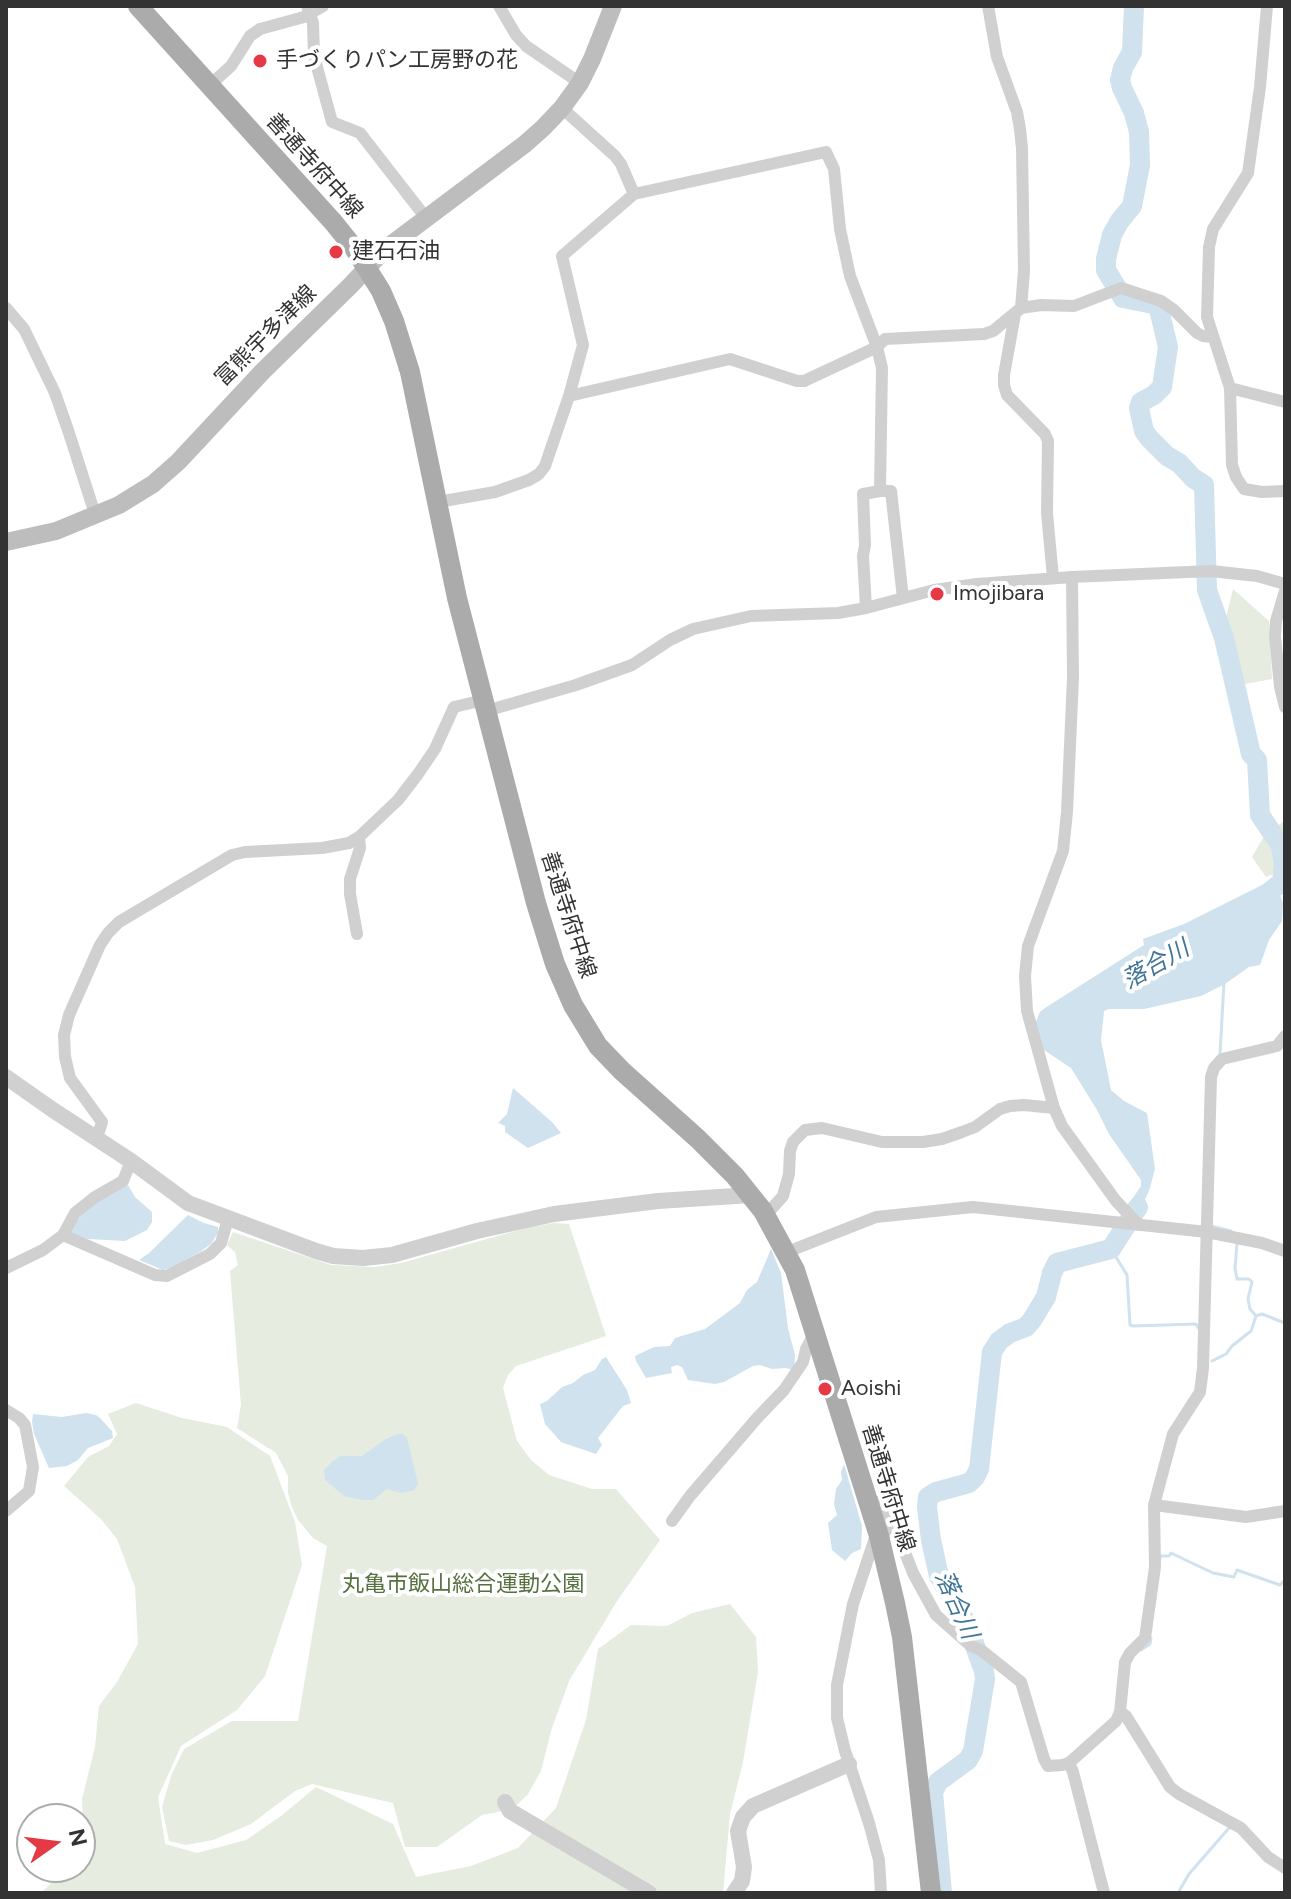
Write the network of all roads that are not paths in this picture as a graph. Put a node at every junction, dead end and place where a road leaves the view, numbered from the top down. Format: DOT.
graph roads {
  1 [pos="138,6"];
  2 [pos="323,6"];
  3 [pos="499,6"];
  4 [pos="613,6"];
  5 [pos="988,6"];
  6 [pos="1267,6"];
  7 [pos="308,10"];
  8 [pos="580,83"];
  9 [pos="210,85"];
  10 [pos="562,108"];
  11 [pos="634,194"];
  12 [pos="426,218"];
  13 [pos="367,268"];
  14 [pos="6,308"];
  15 [pos="1018,311"];
  16 [pos="1213,337"];
  17 [pos="877,347"];
  18 [pos="1230,388"];
  19 [pos="569,396"];
  20 [pos="1285,402"];
  21 [pos="880,491"];
  22 [pos="1285,491"];
  23 [pos="438,502"];
  24 [pos="95,514"];
  25 [pos="6,542"];
  26 [pos="1072,577"];
  27 [pos="1053,578"];
  28 [pos="1285,584"];
  29 [pos="1285,591"];
  30 [pos="903,598"];
  31 [pos="866,608"];
  32 [pos="485,706"];
  33 [pos="1285,707"];
  34 [pos="359,837"];
  35 [pos="357,934"];
  36 [pos="1285,1036"];
  37 [pos="6,1077"];
  38 [pos="1054,1108"];
  39 [pos="97,1138"];
  40 [pos="131,1161"];
  41 [pos="751,1195"];
  42 [pos="766,1215"];
  43 [pos="228,1219"];
  44 [pos="1130,1220"];
  45 [pos="1207,1232"];
  46 [pos="63,1235"];
  47 [pos="1285,1251"];
  48 [pos="787,1252"];
  49 [pos="6,1268"];
  50 [pos="815,1332"];
  51 [pos="6,1410"];
  52 [pos="868,1499"];
  53 [pos="1154,1505"];
  54 [pos="6,1511"];
  55 [pos="1285,1511"];
  56 [pos="672,1521"];
  57 [pos="881,1534"];
  58 [pos="1120,1712"];
  59 [pos="1069,1763"];
  60 [pos="849,1764"];
  61 [pos="505,1802"];
  62 [pos="1285,1868"];
  63 [pos="880,1892"];
  64 [pos="649,1893"];
  65 [pos="734,1893"];
  66 [pos="931,1893"];
  67 [pos="1104,1893"];
  1 -- 9 [label="main road, 善通寺府中線"];
  2 -- 7 [label="street"];
  3 -- 8 [label="street"];
  4 -- 8 [label="main road, 富熊宇多津線"];
  5 -- 15 [label="street"];
  6 -- 16 [label="street"];
  7 -- 9 [label="street"];
  7 -- 12 [label="street"];
  8 -- 10 [label="main road, 富熊宇多津線"];
  9 -- 13 [label="main road, 善通寺府中線"];
  10 -- 11 [label="street"];
  10 -- 12 [label="main road, 富熊宇多津線"];
  11 -- 17 [label="street"];
  11 -- 19 [label="street"];
  12 -- 13 [label="main road, 富熊宇多津線"];
  13 -- 23 [label="main road, 善通寺府中線"];
  13 -- 24 [label="main road, 富熊宇多津線"];
  14 -- 24 [label="street"];
  15 -- 16 [label="street"];
  15 -- 17 [label="street"];
  15 -- 27 [label="street"];
  16 -- 18 [label="street"];
  17 -- 19 [label="street"];
  17 -- 21 [label="street"];
  18 -- 20 [label="street"];
  18 -- 22 [label="street"];
  19 -- 23 [label="street"];
  21 -- 30 [label="street"];
  21 -- 31 [label="street"];
  23 -- 32 [label="main road, 善通寺府中線"];
  24 -- 25 [label="main road, 富熊宇多津線"];
  26 -- 27 [label="street"];
  26 -- 28 [label="street"];
  26 -- 38 [label="street"];
  27 -- 30 [label="street"];
  29 -- 33 [label="street"];
  30 -- 31 [label="street"];
  31 -- 32 [label="street"];
  32 -- 34 [label="street"];
  32 -- 41 [label="main road, 善通寺府中線"];
  34 -- 35 [label="street"];
  34 -- 39 [label="street"];
  36 -- 45 [label="street"];
  37 -- 39 [label="street"];
  38 -- 42 [label="street"];
  38 -- 44 [label="street"];
  39 -- 40 [label="street"];
  40 -- 43 [label="street"];
  40 -- 46 [label="street"];
  41 -- 42 [label="main road, 善通寺府中線"];
  41 -- 43 [label="street"];
  42 -- 48 [label="main road, 善通寺府中線"];
  43 -- 46 [label="street"];
  44 -- 45 [label="street"];
  44 -- 48 [label="street"];
  45 -- 47 [label="street"];
  45 -- 53 [label="street"];
  46 -- 49 [label="street"];
  48 -- 50 [label="main road, 善通寺府中線"];
  50 -- 52 [label="main road, 善通寺府中線"];
  50 -- 56 [label="street"];
  51 -- 54 [label="street"];
  52 -- 57 [label="main road, 善通寺府中線"];
  52 -- 59 [label="street"];
  53 -- 55 [label="street"];
  53 -- 58 [label="street"];
  57 -- 60 [label="street"];
  57 -- 66 [label="main road, 善通寺府中線"];
  58 -- 59 [label="street"];
  58 -- 62 [label="street"];
  59 -- 67 [label="street"];
  60 -- 63 [label="street"];
  60 -- 65 [label="street"];
  61 -- 64 [label="street"];
}
